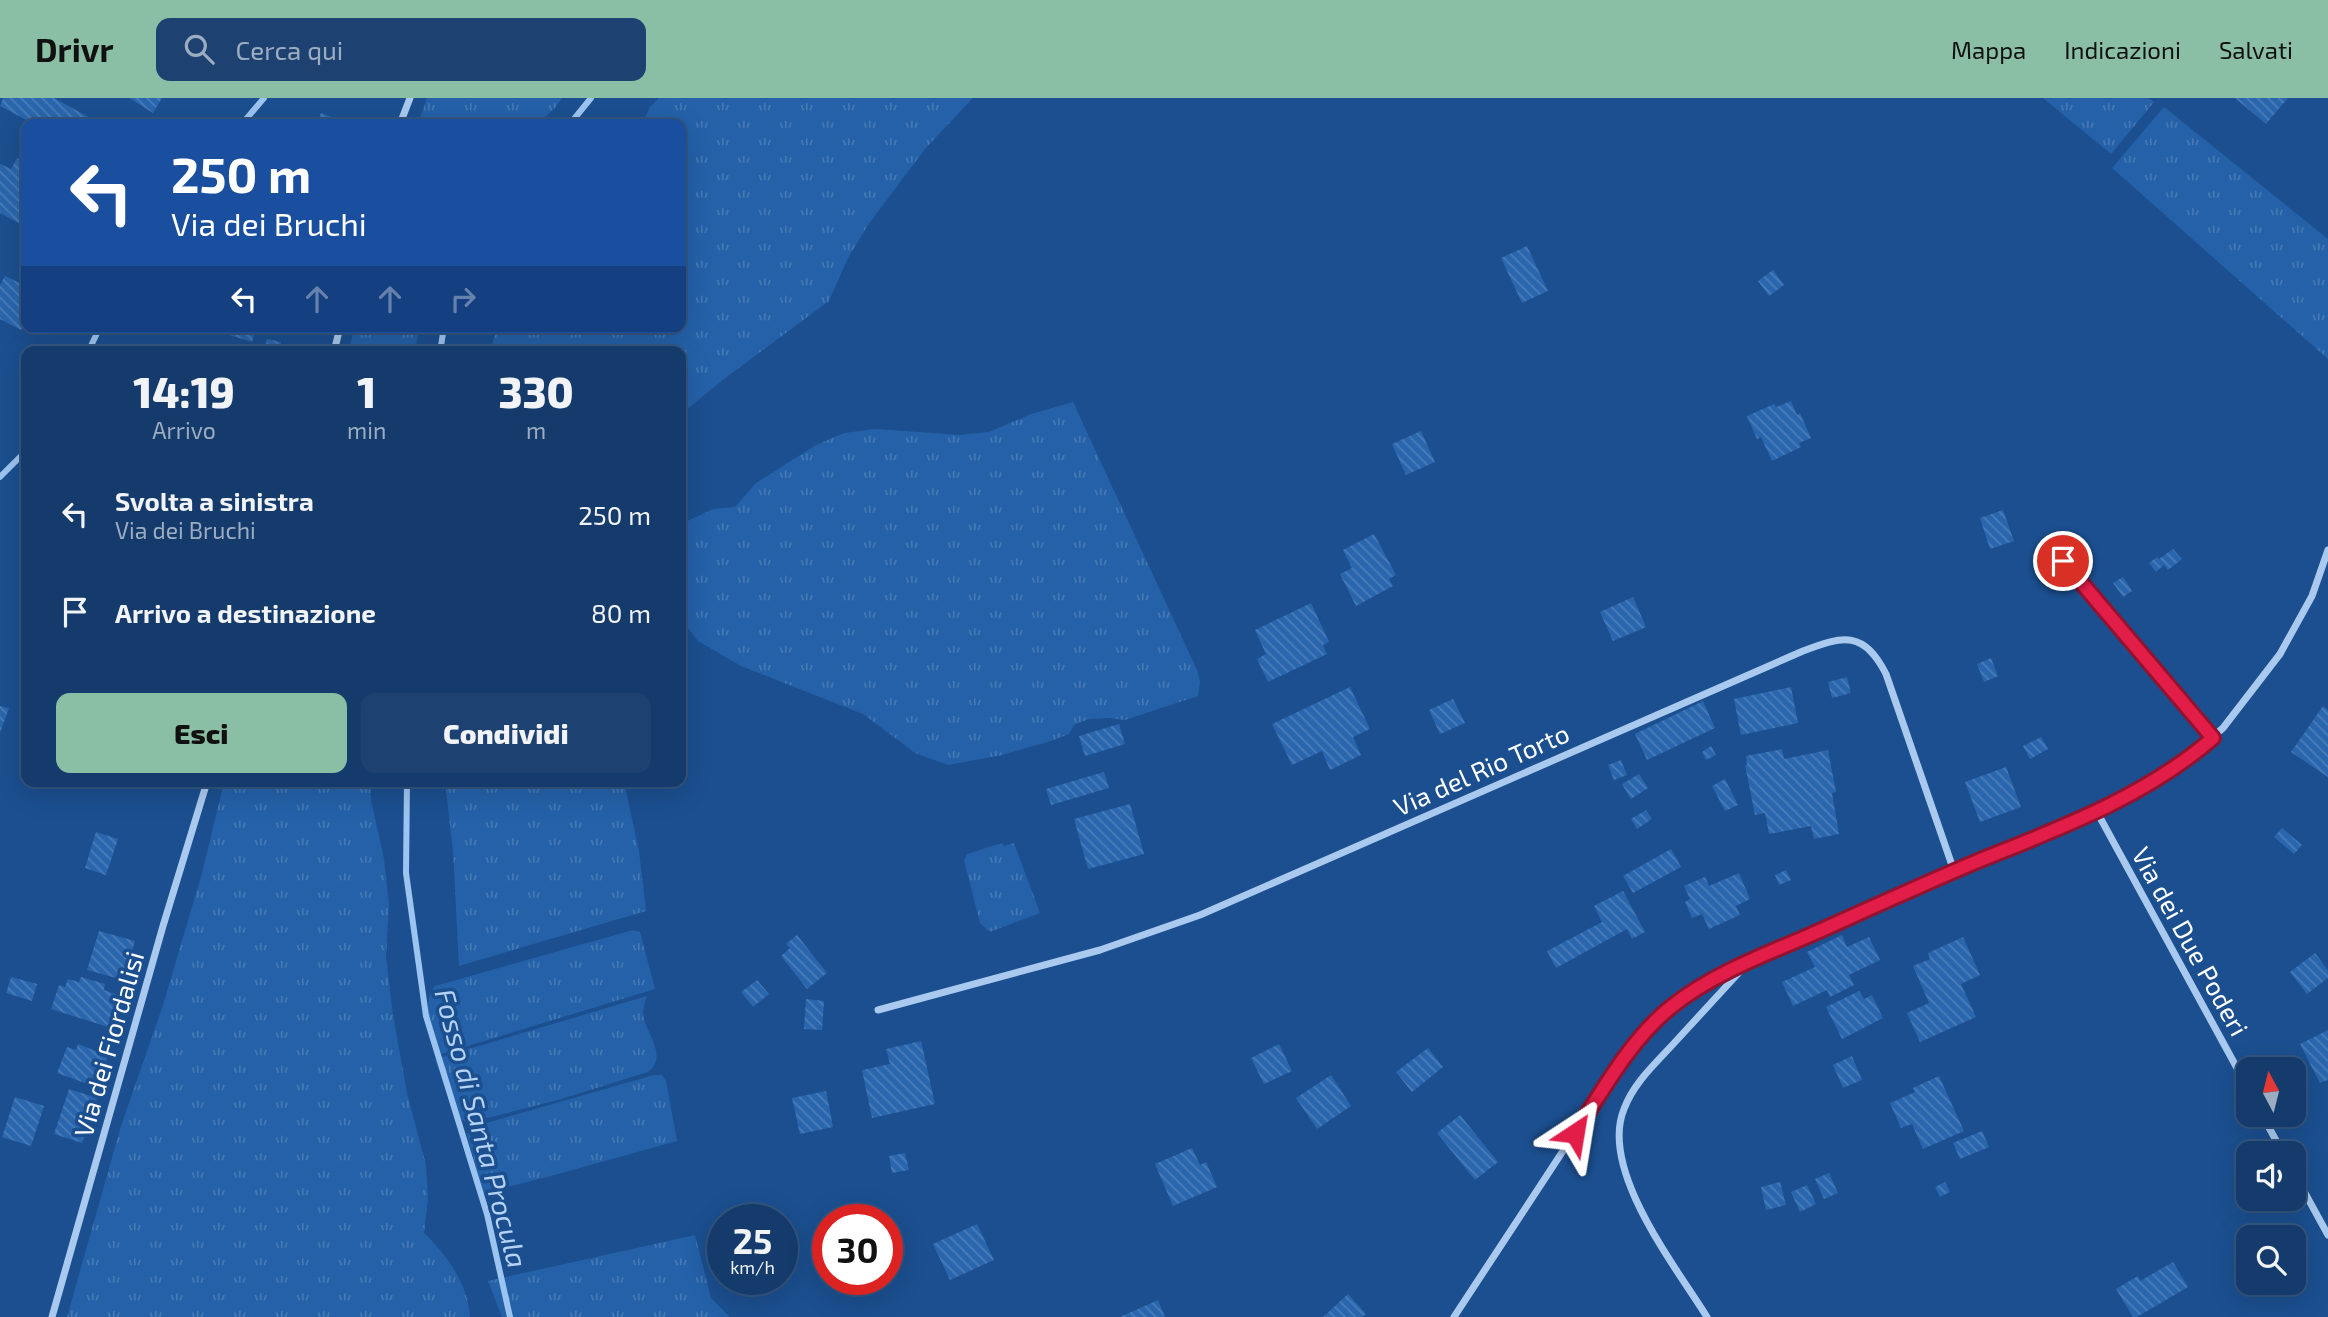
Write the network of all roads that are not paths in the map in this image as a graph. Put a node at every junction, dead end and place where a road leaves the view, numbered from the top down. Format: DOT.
graph roads {
  1 [pos="410,98"];
  2 [pos="402,119"];
  3 [pos="2328,550"];
  4 [pos="2063,561"];
  5 [pos="2213,738"];
  6 [pos="206,787"];
  7 [pos="2097,812"];
  8 [pos="1954,872"];
  9 [pos="1751,961"];
  10 [pos="878,1010"];
  11 [pos="2236,1066"];
  12 [pos="2306,1195"];
  13 [pos="2328,1235"];
  14 [pos="52,1317"];
  15 [pos="1454,1317"];
  16 [pos="1707,1317"];
  1 -- 2 [label="street"];
  3 -- 5 [label="street"];
  4 -- 5 [label="street"];
  5 -- 7 [label="street"];
  6 -- 14 [label="street, Via dei Fiordalisi"];
  7 -- 8 [label="street"];
  7 -- 11 [label="street, Via dei Due Poderi"];
  8 -- 9 [label="street"];
  8 -- 10 [label="street, Via del Rio Torto"];
  9 -- 15 [label="street"];
  9 -- 16 [label="street"];
  12 -- 13 [label="street"];
}
